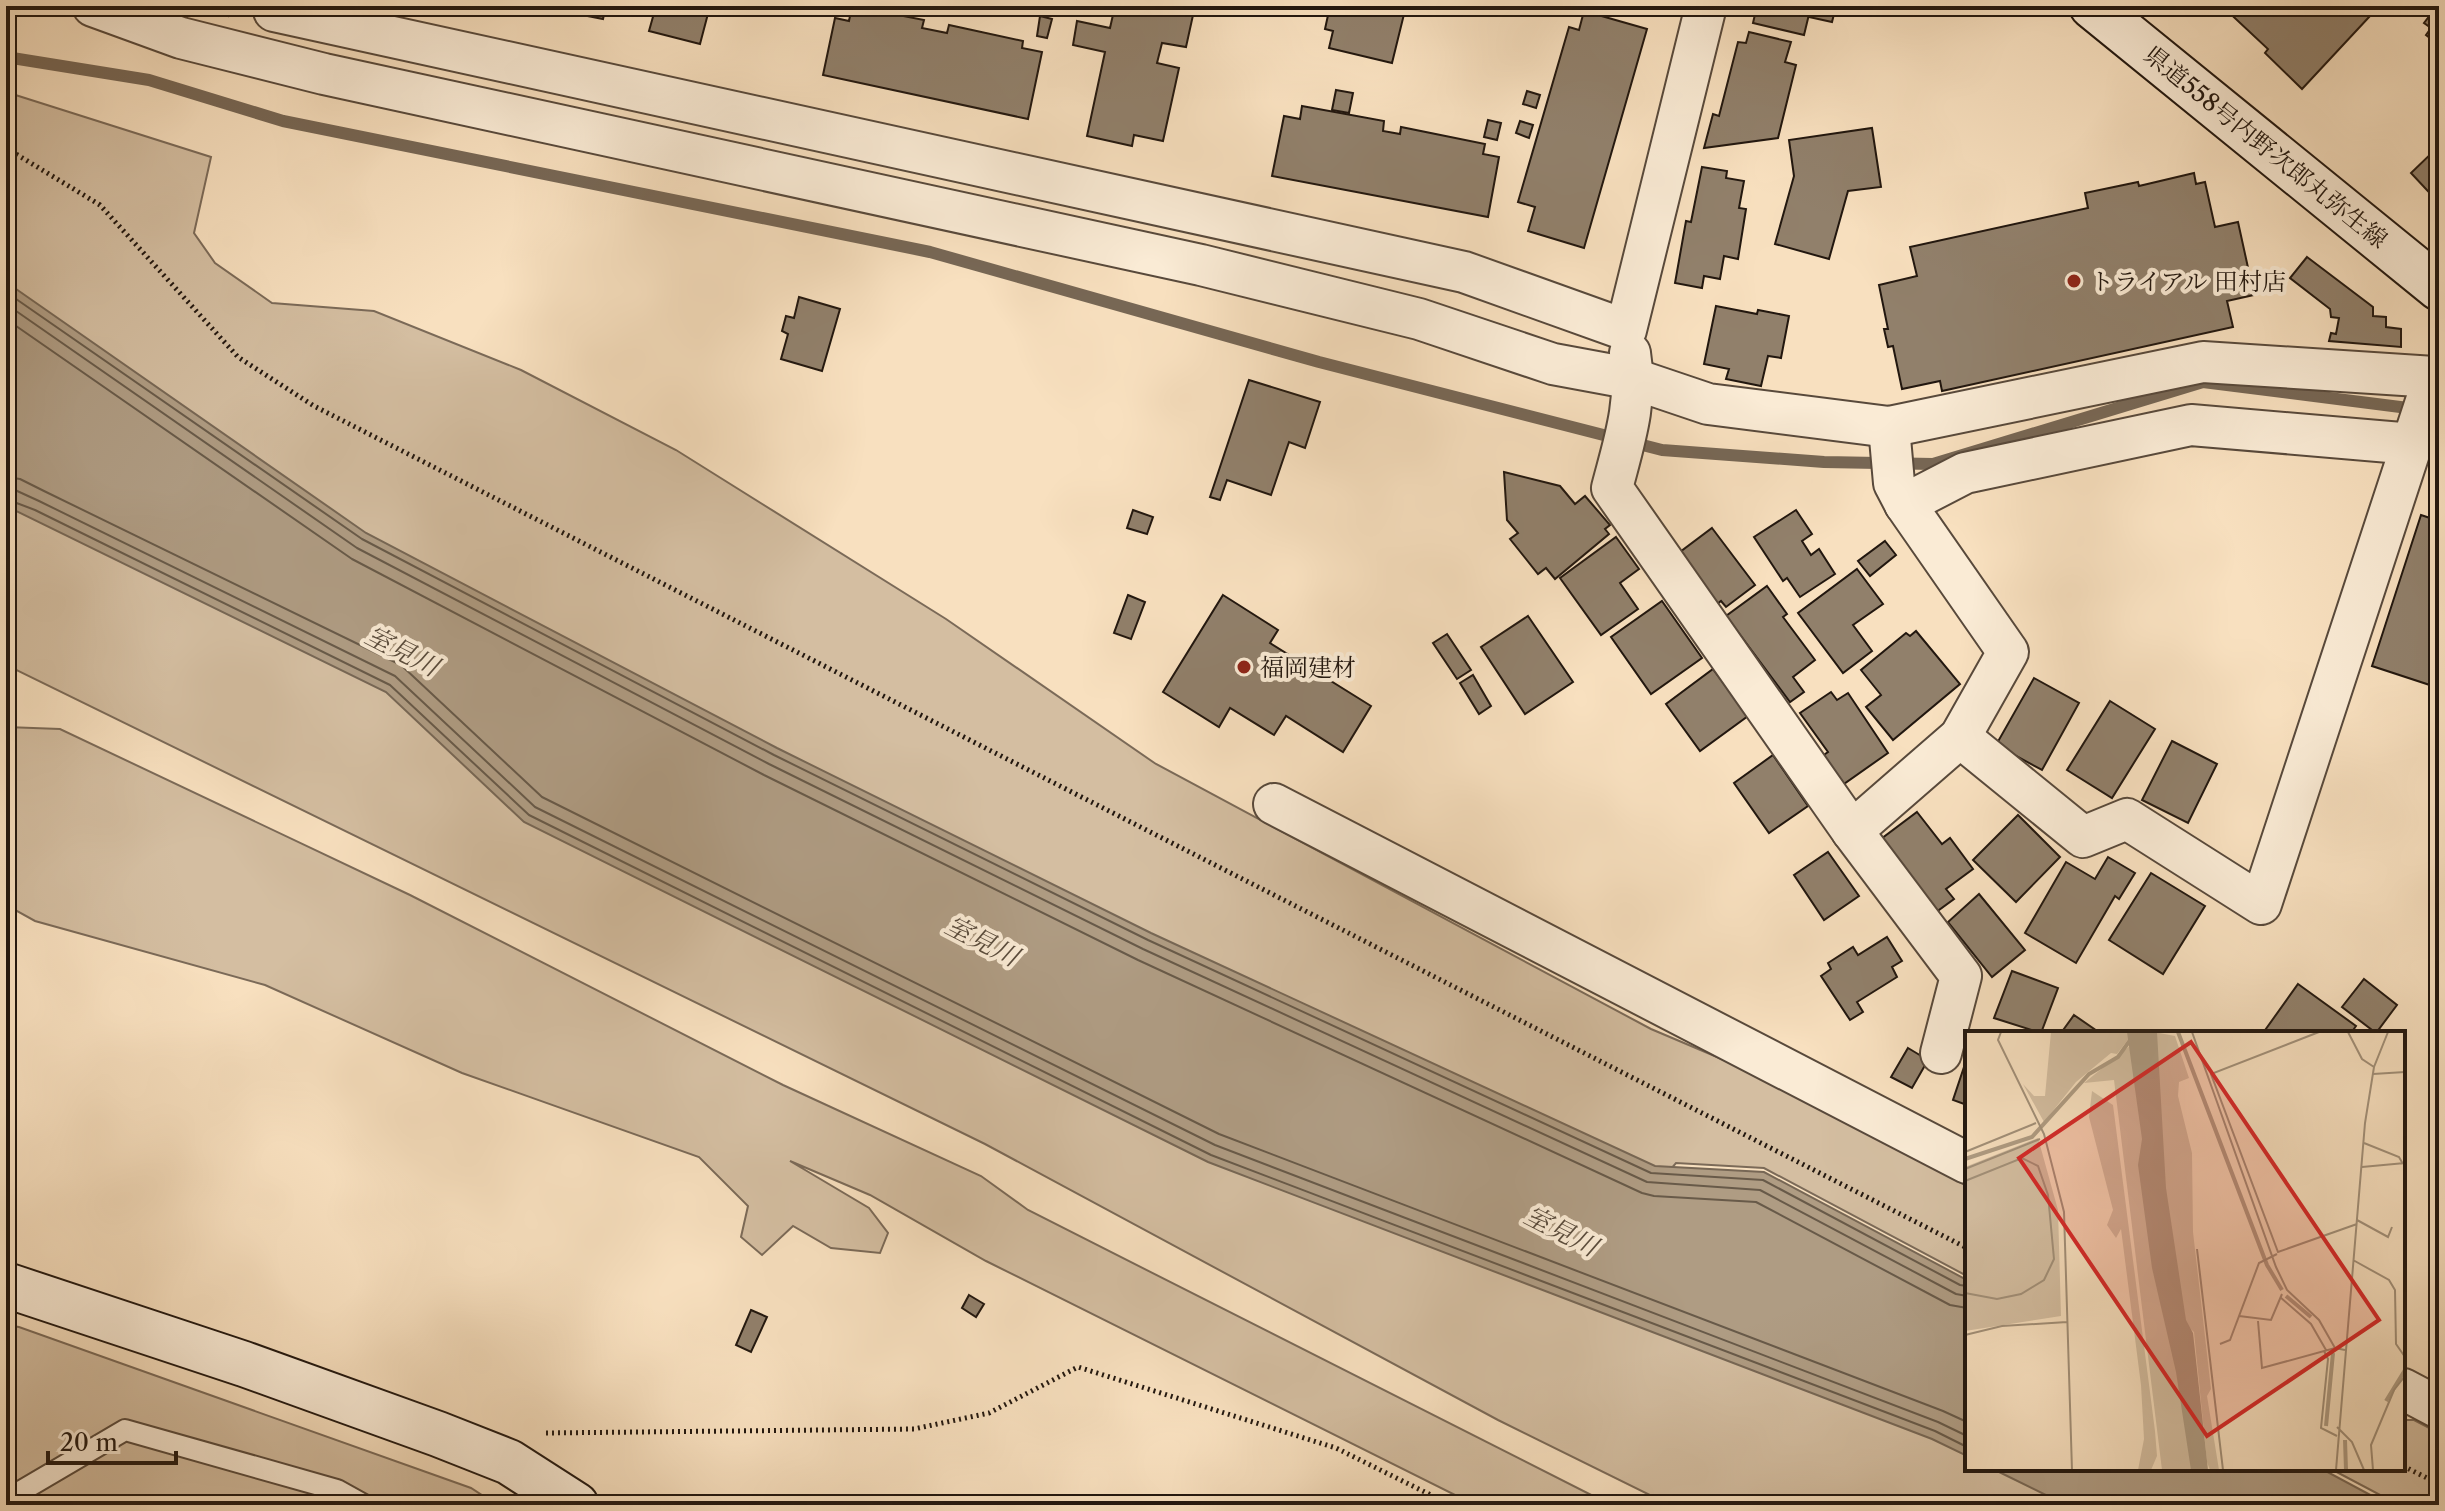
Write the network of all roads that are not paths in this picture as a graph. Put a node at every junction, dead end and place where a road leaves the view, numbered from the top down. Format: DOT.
graph roads {
  1 [pos="93,6"];
  2 [pos="275,6"];
  3 [pos="1706,6"];
  4 [pos="2092,6"];
  5 [pos="2439,288"];
  6 [pos="1626,330"];
  7 [pos="2437,376"];
  8 [pos="1632,399"];
  9 [pos="1889,427"];
  10 [pos="2419,449"];
  11 [pos="1899,494"];
  12 [pos="1960,737"];
  13 [pos="1274,804"];
  14 [pos="1852,831"];
  15 [pos="1941,1053"];
  16 [pos="1965,1162"];
  17 [pos="6,1285"];
  18 [pos="2405,1390"];
  19 [pos="2439,1408"];
  20 [pos="9,1497"];
  21 [pos="364,1505"];
  22 [pos="576,1505"];
  1 -- 8 [label="street"];
  2 -- 6 [label="street"];
  3 -- 6 [label="street"];
  4 -- 5 [label="street, 県道558号内野次郎丸弥生線"];
  6 -- 8 [label="street"];
  7 -- 9 [label="street"];
  7 -- 10 [label="street"];
  8 -- 9 [label="street"];
  8 -- 14 [label="street"];
  9 -- 11 [label="street"];
  10 -- 11 [label="street"];
  10 -- 12 [label="street"];
  11 -- 12 [label="street"];
  12 -- 14 [label="street"];
  13 -- 16 [label="street"];
  14 -- 15 [label="street"];
  17 -- 22 [label="street"];
  18 -- 19 [label="street"];
  20 -- 21 [label="lane"];
}
